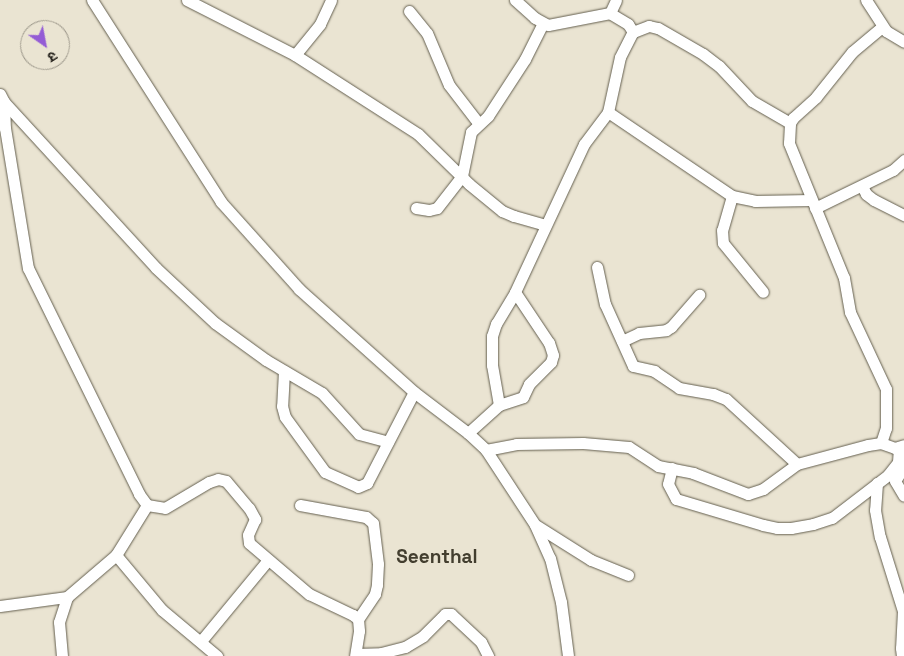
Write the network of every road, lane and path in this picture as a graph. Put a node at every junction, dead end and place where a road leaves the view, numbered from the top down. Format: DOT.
graph roads {
  1 [pos="92,0"];
  2 [pos="187,0"];
  3 [pos="331,0"];
  4 [pos="515,0"];
  5 [pos="616,0"];
  6 [pos="866,0"];
  7 [pos="409,11"];
  8 [pos="610,13"];
  9 [pos="543,23"];
  10 [pos="882,27"];
  11 [pos="633,32"];
  12 [pos="904,42"];
  13 [pos="295,55"];
  14 [pos="2,98"];
  15 [pos="608,112"];
  16 [pos="790,123"];
  17 [pos="479,124"];
  18 [pos="904,160"];
  19 [pos="462,176"];
  20 [pos="862,186"];
  21 [pos="732,196"];
  22 [pos="813,204"];
  23 [pos="416,208"];
  24 [pos="904,215"];
  25 [pos="545,225"];
  26 [pos="597,267"];
  27 [pos="515,292"];
  28 [pos="763,292"];
  29 [pos="699,295"];
  30 [pos="622,341"];
  31 [pos="284,371"];
  32 [pos="414,392"];
  33 [pos="499,405"];
  34 [pos="468,433"];
  35 [pos="388,442"];
  36 [pos="881,443"];
  37 [pos="902,446"];
  38 [pos="486,450"];
  39 [pos="797,464"];
  40 [pos="904,467"];
  41 [pos="672,468"];
  42 [pos="877,483"];
  43 [pos="904,496"];
  44 [pos="147,505"];
  45 [pos="300,505"];
  46 [pos="536,525"];
  47 [pos="116,555"];
  48 [pos="268,560"];
  49 [pos="628,575"];
  50 [pos="67,597"];
  51 [pos="0,606"];
  52 [pos="358,619"];
  53 [pos="201,641"];
  54 [pos="356,655"];
  55 [pos="62,656"];
  56 [pos="217,656"];
  57 [pos="488,656"];
  58 [pos="568,656"];
  59 [pos="902,656"];
  1 -- 32 [label="street"];
  2 -- 13 [label="street"];
  3 -- 13 [label="street"];
  4 -- 9 [label="street"];
  5 -- 8 [label="street"];
  6 -- 10 [label="street"];
  7 -- 17 [label="street"];
  8 -- 9 [label="street"];
  8 -- 11 [label="street"];
  9 -- 17 [label="street"];
  10 -- 12 [label="street"];
  10 -- 16 [label="street"];
  11 -- 15 [label="street"];
  11 -- 16 [label="street"];
  13 -- 19 [label="street"];
  14 -- 31 [label="street"];
  14 -- 44 [label="street"];
  15 -- 21 [label="street"];
  15 -- 25 [label="street"];
  16 -- 22 [label="street"];
  17 -- 19 [label="street"];
  18 -- 20 [label="street"];
  19 -- 23 [label="street"];
  19 -- 25 [label="street"];
  20 -- 22 [label="street"];
  20 -- 24 [label="street"];
  21 -- 22 [label="street"];
  21 -- 28 [label="street"];
  22 -- 36 [label="street"];
  25 -- 27 [label="street"];
  26 -- 30 [label="street"];
  27 -- 33 [label="street"];
  27 -- 33 [label="street"];
  29 -- 30 [label="street"];
  30 -- 39 [label="street"];
  31 -- 35 [label="street"];
  31 -- 35 [label="street"];
  32 -- 34 [label="street"];
  32 -- 35 [label="street"];
  33 -- 34 [label="street"];
  34 -- 38 [label="street"];
  36 -- 37 [label="street"];
  36 -- 39 [label="street"];
  37 -- 42 [label="street"];
  38 -- 41 [label="street"];
  38 -- 46 [label="street"];
  39 -- 41 [label="street"];
  40 -- 43 [label="street"];
  41 -- 42 [label="street"];
  42 -- 59 [label="street"];
  44 -- 47 [label="street"];
  44 -- 48 [label="street"];
  45 -- 52 [label="street"];
  46 -- 49 [label="street"];
  46 -- 58 [label="street"];
  47 -- 50 [label="street"];
  47 -- 53 [label="street"];
  48 -- 52 [label="street"];
  48 -- 53 [label="street"];
  50 -- 51 [label="street"];
  50 -- 55 [label="street"];
  52 -- 54 [label="street"];
  53 -- 56 [label="street"];
  54 -- 57 [label="street"];
}
